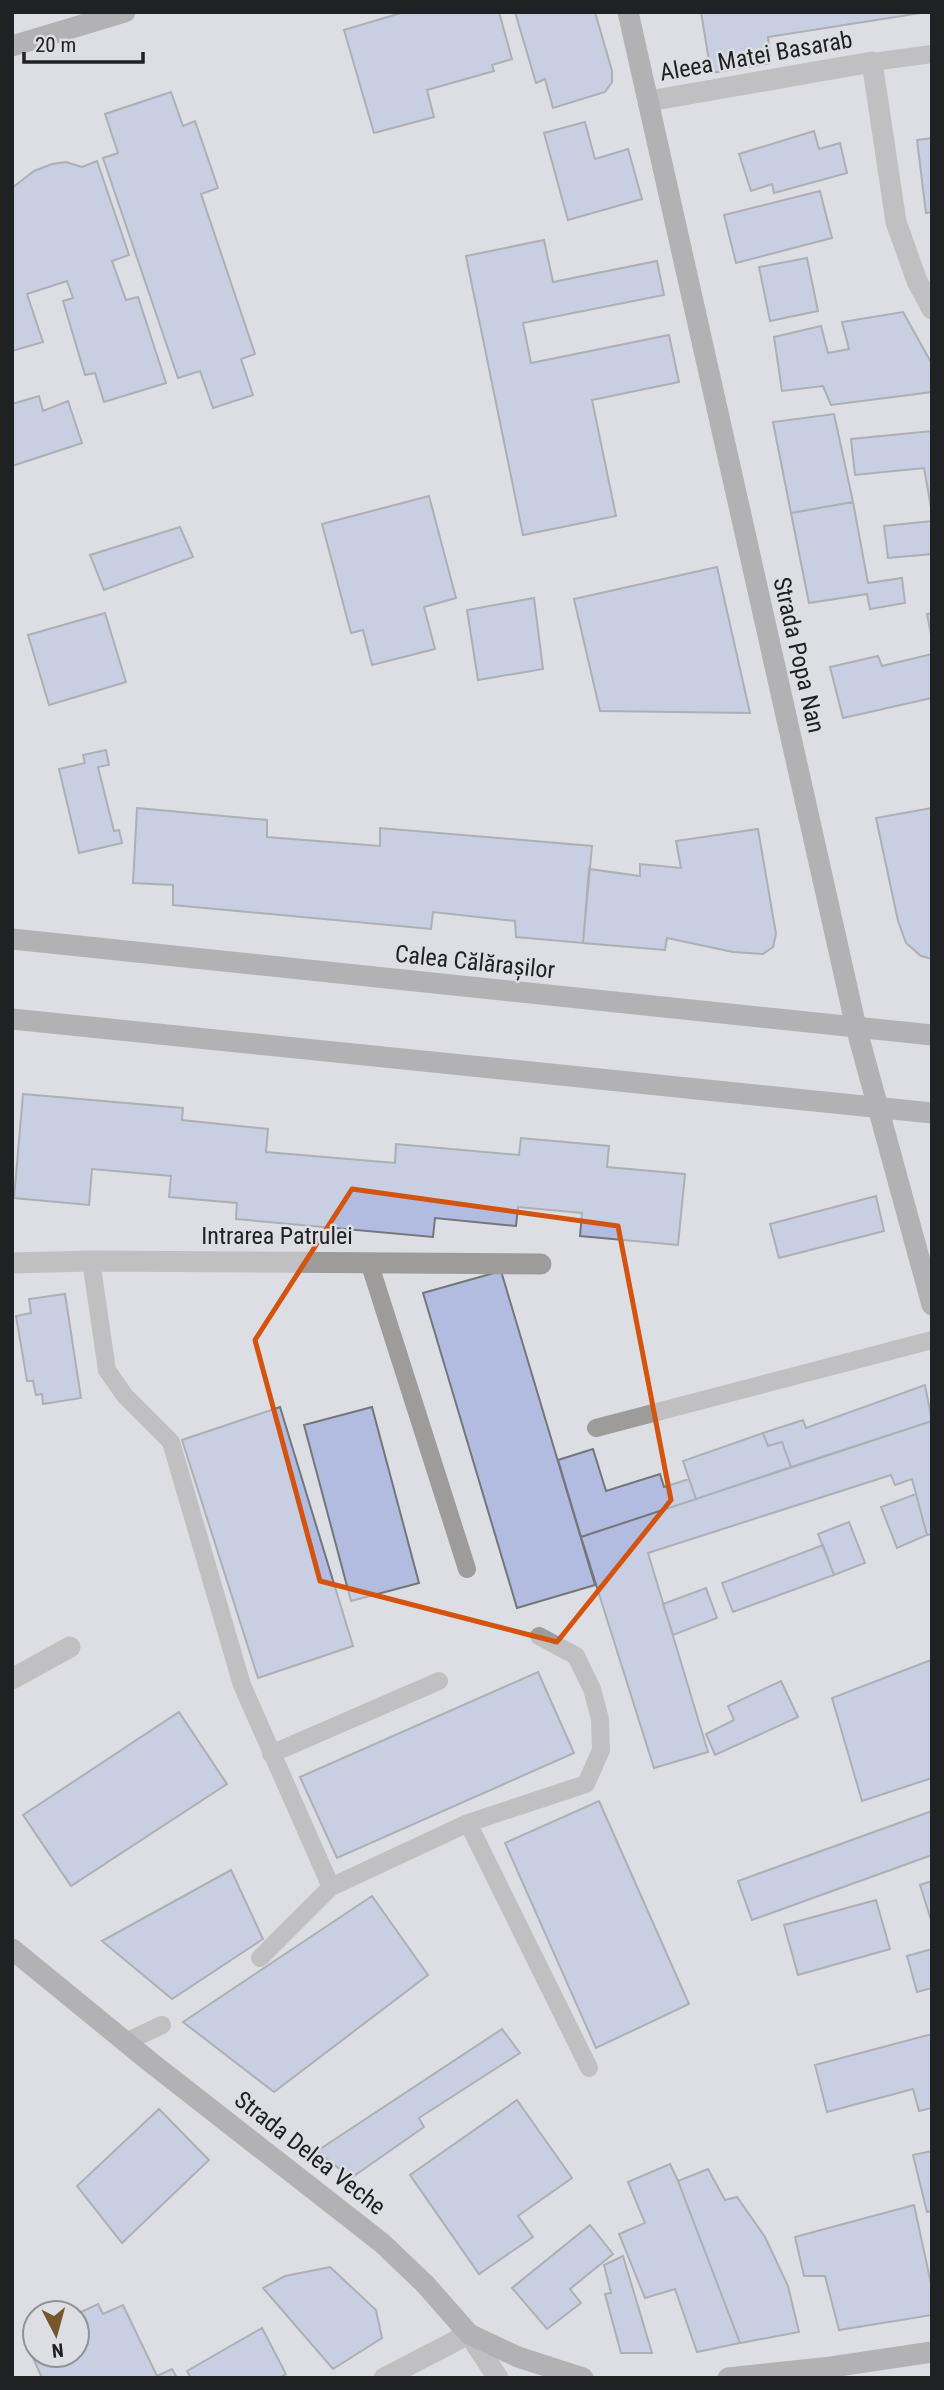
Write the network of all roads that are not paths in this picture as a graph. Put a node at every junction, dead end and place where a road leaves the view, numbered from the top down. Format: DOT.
graph roads {
  1 [pos="125,12"];
  2 [pos="628,12"];
  3 [pos="12,46"];
  4 [pos="932,54"];
  5 [pos="872,62"];
  6 [pos="649,101"];
  7 [pos="932,309"];
  8 [pos="12,939"];
  9 [pos="12,1019"];
  10 [pos="856,1027"];
  11 [pos="932,1035"];
  12 [pos="877,1108"];
  13 [pos="932,1113"];
  14 [pos="91,1261"];
  15 [pos="369,1262"];
  16 [pos="12,1263"];
  17 [pos="541,1264"];
  18 [pos="932,1306"];
  19 [pos="932,1340"];
  20 [pos="596,1428"];
  21 [pos="467,1570"];
  22 [pos="539,1636"];
  23 [pos="70,1647"];
  24 [pos="12,1679"];
  25 [pos="439,1681"];
  26 [pos="271,1754"];
  27 [pos="468,1823"];
  28 [pos="331,1887"];
  29 [pos="12,1949"];
  30 [pos="260,1958"];
  31 [pos="162,2025"];
  32 [pos="126,2042"];
  33 [pos="589,2068"];
  34 [pos="470,2334"];
  35 [pos="932,2351"];
  36 [pos="384,2378"];
  37 [pos="498,2378"];
  38 [pos="583,2378"];
  39 [pos="728,2378"];
  1 -- 3 [label="street"];
  2 -- 6 [label="street, Strada Popa Nan"];
  4 -- 5 [label="lane"];
  5 -- 6 [label="street, Aleea Matei Basarab"];
  5 -- 7 [label="street"];
  6 -- 10 [label="street, Strada Popa Nan"];
  8 -- 10 [label="street, Calea Călărașilor"];
  9 -- 12 [label="street"];
  10 -- 11 [label="street, Calea Călărașilor"];
  10 -- 12 [label="street, Strada Popa Nan"];
  12 -- 13 [label="street"];
  12 -- 18 [label="street, Strada Popa Nan"];
  14 -- 15 [label="street, Intrarea Patrulei"];
  14 -- 16 [label="street, Intrarea Patrulei"];
  14 -- 26 [label="lane"];
  15 -- 17 [label="street, Intrarea Patrulei"];
  15 -- 21 [label="lane"];
  19 -- 20 [label="lane"];
  22 -- 27 [label="lane"];
  23 -- 24 [label="street"];
  25 -- 26 [label="lane"];
  26 -- 28 [label="lane"];
  27 -- 28 [label="lane"];
  27 -- 33 [label="lane"];
  28 -- 30 [label="lane"];
  29 -- 32 [label="street, Strada Delea Veche"];
  31 -- 32 [label="lane"];
  32 -- 34 [label="street, Strada Delea Veche"];
  34 -- 36 [label="street"];
  34 -- 37 [label="street"];
  34 -- 38 [label="street, Strada Delea Veche"];
  35 -- 39 [label="street"];
}
